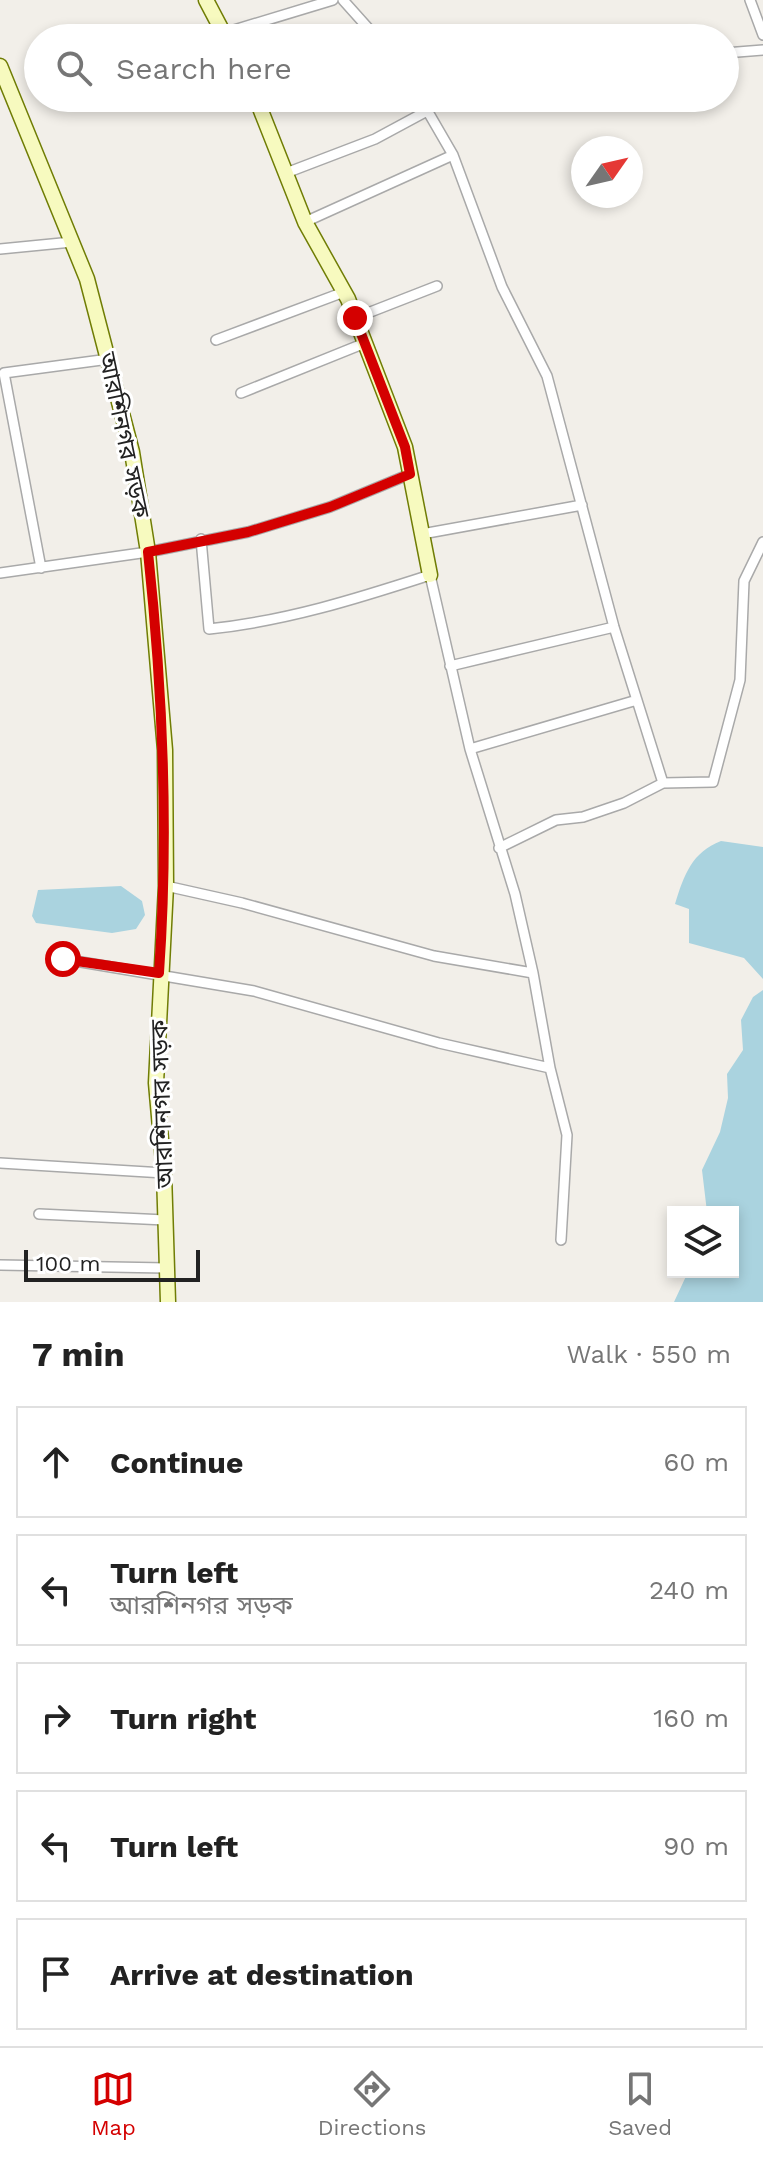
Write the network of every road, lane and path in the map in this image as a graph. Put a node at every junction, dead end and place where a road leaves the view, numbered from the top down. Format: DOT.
graph roads {
  1 [pos="206,0"];
  2 [pos="333,0"];
  3 [pos="343,0"];
  4 [pos="750,0"];
  5 [pos="219,24"];
  6 [pos="261,24"];
  7 [pos="364,24"];
  8 [pos="763,35"];
  9 [pos="763,50"];
  10 [pos="739,52"];
  11 [pos="0,66"];
  12 [pos="262,112"];
  13 [pos="425,112"];
  14 [pos="428,112"];
  15 [pos="453,155"];
  16 [pos="286,173"];
  17 [pos="305,222"];
  18 [pos="72,242"];
  19 [pos="0,249"];
  20 [pos="437,286"];
  21 [pos="344,292"];
  22 [pos="355,318"];
  23 [pos="216,340"];
  24 [pos="365,343"];
  25 [pos="109,359"];
  26 [pos="241,393"];
  27 [pos="410,474"];
  28 [pos="582,505"];
  29 [pos="422,534"];
  30 [pos="201,539"];
  31 [pos="763,542"];
  32 [pos="148,552"];
  33 [pos="41,568"];
  34 [pos="0,573"];
  35 [pos="430,575"];
  36 [pos="614,627"];
  37 [pos="450,666"];
  38 [pos="637,700"];
  39 [pos="470,749"];
  40 [pos="663,783"];
  41 [pos="499,848"];
  42 [pos="166,886"];
  43 [pos="63,959"];
  44 [pos="159,973"];
  45 [pos="533,973"];
  46 [pos="550,1068"];
  47 [pos="0,1163"];
  48 [pos="164,1173"];
  49 [pos="39,1214"];
  50 [pos="165,1220"];
  51 [pos="561,1240"];
  52 [pos="0,1265"];
  53 [pos="166,1268"];
  54 [pos="168,1302"];
  1 -- 5 [label="street"];
  2 -- 6 [label="street"];
  3 -- 7 [label="street"];
  4 -- 8 [label="street"];
  9 -- 10 [label="street"];
  11 -- 18 [label="street, আরশিনগর সড়ক"];
  12 -- 16 [label="street"];
  13 -- 16 [label="street"];
  14 -- 15 [label="street"];
  15 -- 17 [label="street"];
  15 -- 28 [label="street"];
  16 -- 17 [label="street"];
  17 -- 21 [label="street"];
  18 -- 19 [label="street"];
  18 -- 25 [label="street, আরশিনগর সড়ক"];
  20 -- 22 [label="street"];
  21 -- 22 [label="street"];
  21 -- 23 [label="street"];
  22 -- 24 [label="street"];
  24 -- 26 [label="street"];
  24 -- 27 [label="street"];
  25 -- 32 [label="street, আরশিনগর সড়ক"];
  25 -- 33 [label="street"];
  27 -- 29 [label="street"];
  27 -- 30 [label="street"];
  28 -- 29 [label="street"];
  28 -- 36 [label="street"];
  29 -- 35 [label="street"];
  30 -- 32 [label="street"];
  30 -- 35 [label="street"];
  31 -- 40 [label="street"];
  32 -- 33 [label="street"];
  32 -- 42 [label="street, আরশিনগর সড়ক"];
  33 -- 34 [label="street"];
  35 -- 37 [label="street"];
  36 -- 37 [label="street"];
  36 -- 38 [label="street"];
  37 -- 39 [label="street"];
  38 -- 39 [label="street"];
  38 -- 40 [label="street"];
  39 -- 41 [label="street"];
  40 -- 41 [label="street"];
  41 -- 45 [label="street"];
  42 -- 44 [label="street, আরশিনগর সড়ক"];
  42 -- 45 [label="street"];
  43 -- 44 [label="street"];
  44 -- 46 [label="street"];
  44 -- 48 [label="street, আরশিনগর সড়ক"];
  45 -- 46 [label="street"];
  46 -- 51 [label="street"];
  47 -- 48 [label="street"];
  48 -- 50 [label="street, আরশিনগর সড়ক"];
  49 -- 50 [label="street"];
  50 -- 53 [label="street, আরশিনগর সড়ক"];
  52 -- 53 [label="street"];
  53 -- 54 [label="street, আরশিনগর সড়ক"];
}
